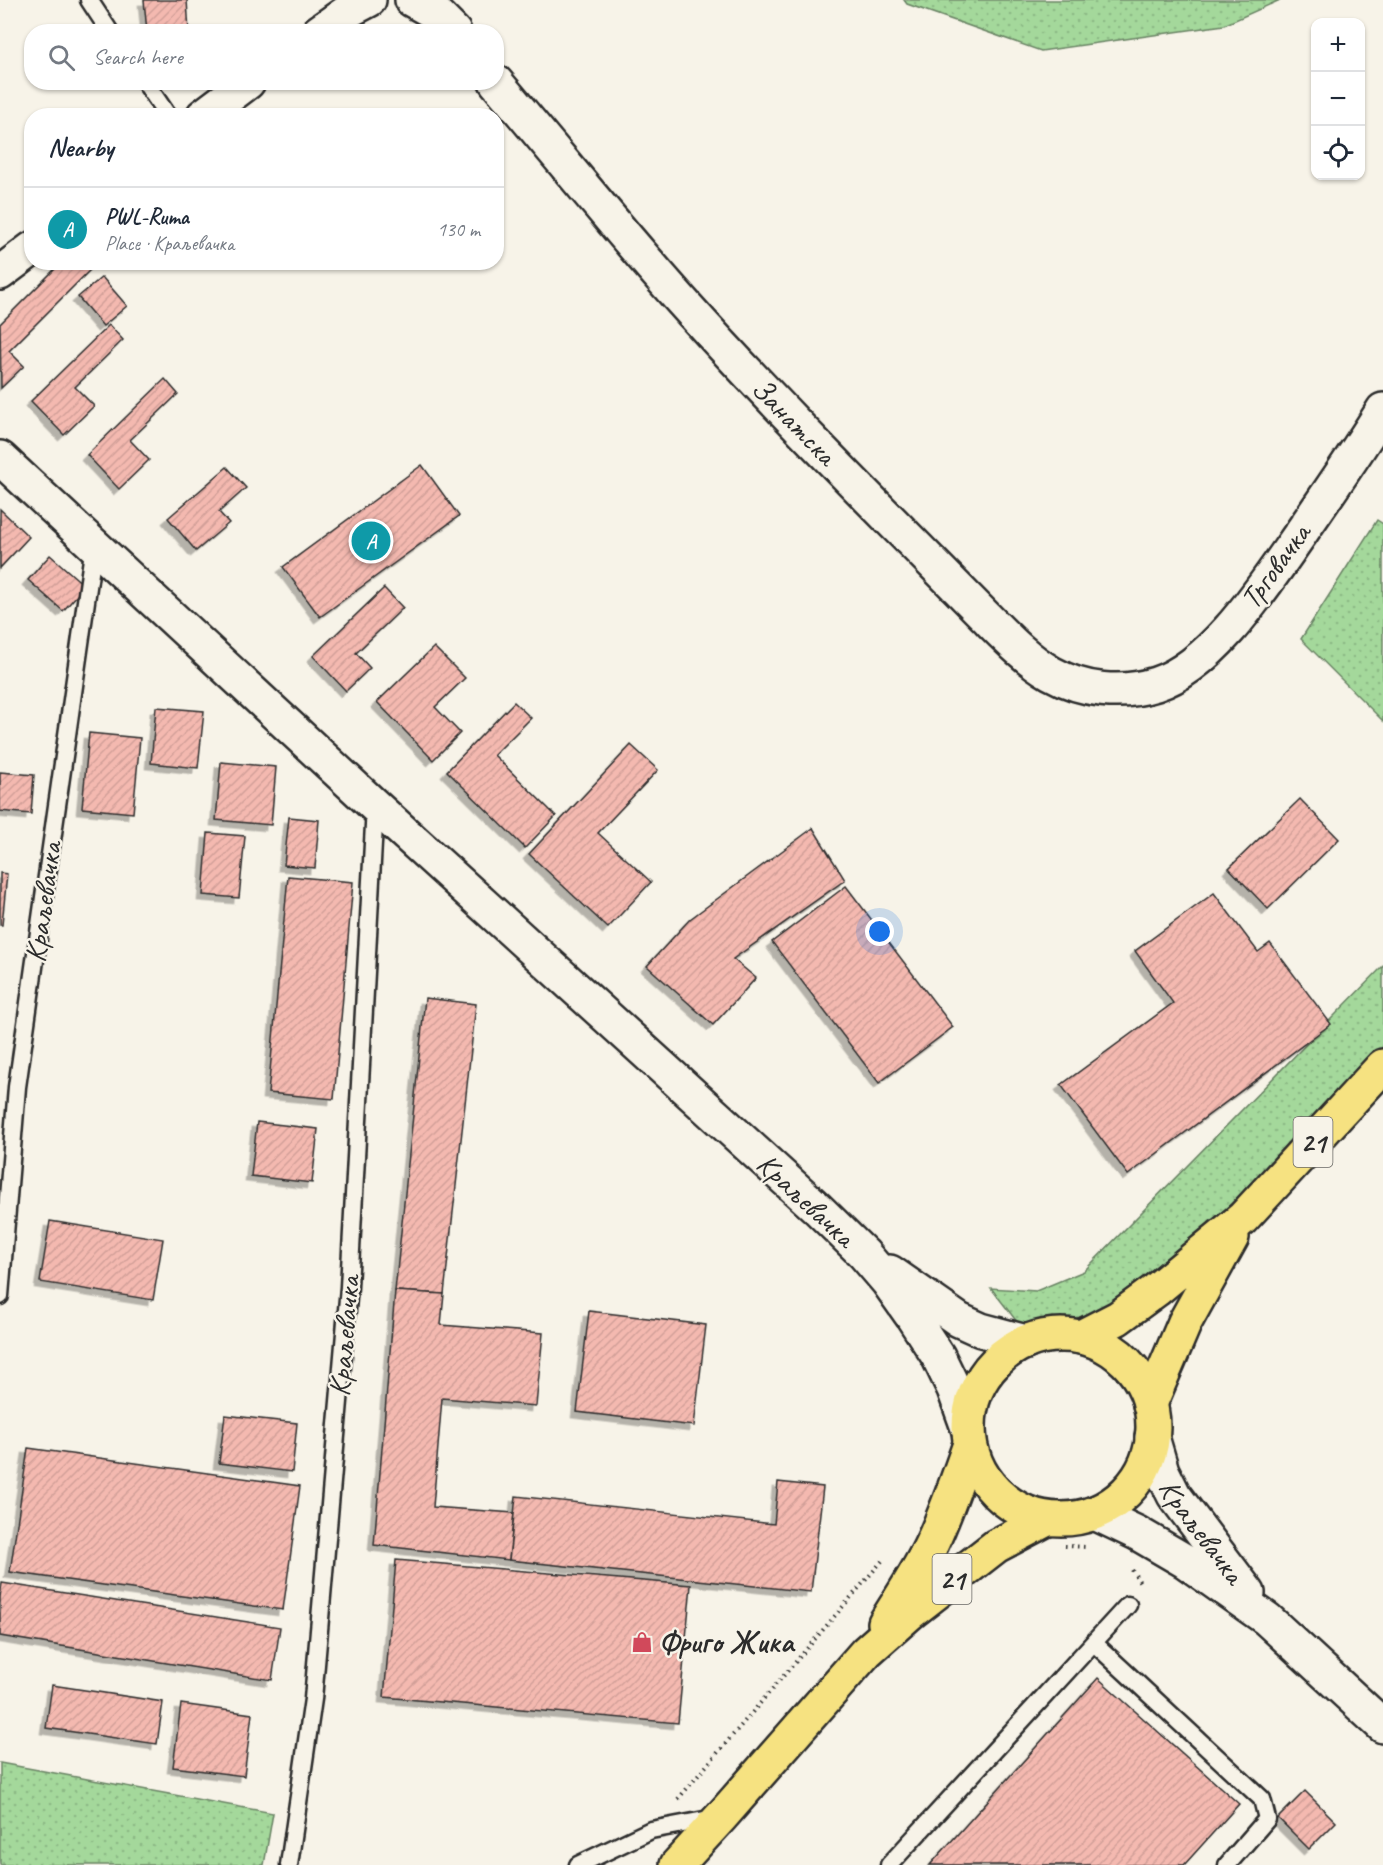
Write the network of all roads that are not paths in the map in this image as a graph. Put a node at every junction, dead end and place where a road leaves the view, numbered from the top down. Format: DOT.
graph roads {
  1 [pos="89,0"];
  2 [pos="369,0"];
  3 [pos="412,0"];
  4 [pos="105,24"];
  5 [pos="331,24"];
  6 [pos="446,24"];
  7 [pos="150,90"];
  8 [pos="237,90"];
  9 [pos="503,90"];
  10 [pos="163,108"];
  11 [pos="214,108"];
  12 [pos="24,255"];
  13 [pos="0,273"];
  14 [pos="1383,410"];
  15 [pos="0,459"];
  16 [pos="94,544"];
  17 [pos="1138,689"];
  18 [pos="375,806"];
  19 [pos="1383,1066"];
  20 [pos="1243,1218"];
  21 [pos="864,1254"];
  22 [pos="0,1296"];
  23 [pos="1081,1337"];
  24 [pos="1026,1342"];
  25 [pos="1150,1404"];
  26 [pos="969,1436"];
  27 [pos="1152,1437"];
  28 [pos="1095,1513"];
  29 [pos="1051,1532"];
  30 [pos="1128,1605"];
  31 [pos="1267,1618"];
  32 [pos="1094,1643"];
  33 [pos="866,1652"];
  34 [pos="1383,1726"];
  35 [pos="722,1817"];
  36 [pos="289,1865"];
  37 [pos="578,1865"];
  38 [pos="677,1865"];
  39 [pos="889,1865"];
  40 [pos="1227,1865"];
  1 -- 4 [label="lane"];
  2 -- 5 [label="main road"];
  3 -- 6 [label="main road"];
  7 -- 10 [label="lane"];
  8 -- 11 [label="main road"];
  9 -- 17 [label="main road, Занатска"];
  12 -- 13 [label="main road"];
  14 -- 17 [label="main road, Трговачка"];
  15 -- 16 [label="main road, Краљевачка"];
  16 -- 18 [label="main road, Краљевачка"];
  16 -- 22 [label="lane, Краљевачка"];
  18 -- 21 [label="main road, Краљевачка"];
  18 -- 36 [label="lane, Краљевачка"];
  19 -- 20 [label="main road, 21"];
  20 -- 23 [label="main road, 21"];
  20 -- 25 [label="main road, 21"];
  21 -- 24 [label="main road, Краљевачка"];
  21 -- 26 [label="main road, Краљевачка"];
  23 -- 24 [label="main road, 21"];
  23 -- 25 [label="main road, 21"];
  24 -- 26 [label="main road, 21"];
  25 -- 27 [label="main road, 21"];
  26 -- 29 [label="main road, 21"];
  26 -- 33 [label="main road, 21"];
  27 -- 28 [label="main road, 21"];
  27 -- 31 [label="main road, Краљевачка"];
  28 -- 29 [label="main road, 21"];
  28 -- 31 [label="main road, Краљевачка"];
  29 -- 33 [label="main road, 21"];
  30 -- 32 [label="lane"];
  31 -- 34 [label="main road, Краљевачка"];
  32 -- 39 [label="lane"];
  32 -- 40 [label="lane"];
  33 -- 35 [label="main road, 21"];
  35 -- 37 [label="lane"];
  35 -- 38 [label="main road, 21"];
}
